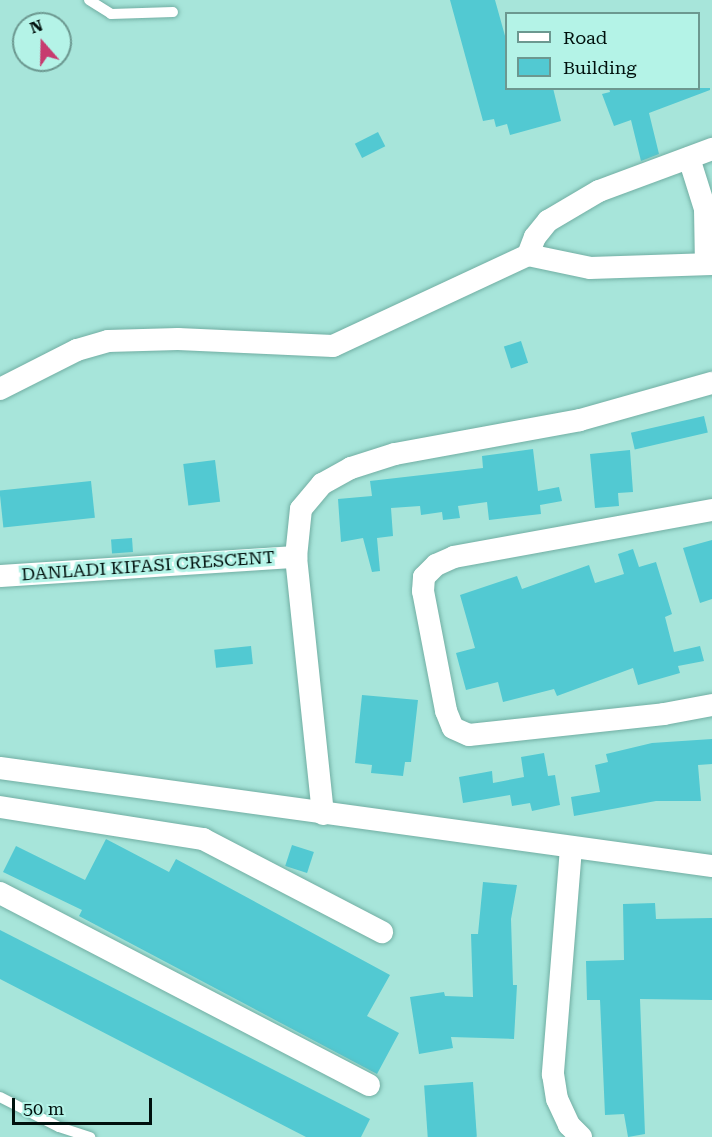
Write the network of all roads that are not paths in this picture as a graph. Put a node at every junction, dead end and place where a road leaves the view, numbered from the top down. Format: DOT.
graph roads {
  1 [pos="89,0"];
  2 [pos="173,12"];
  3 [pos="712,149"];
  4 [pos="689,158"];
  5 [pos="528,255"];
  6 [pos="709,264"];
  7 [pos="712,382"];
  8 [pos="0,388"];
  9 [pos="712,510"];
  10 [pos="296,556"];
  11 [pos="0,576"];
  12 [pos="712,705"];
  13 [pos="0,768"];
  14 [pos="39,775"];
  15 [pos="0,807"];
  16 [pos="33,813"];
  17 [pos="323,814"];
  18 [pos="571,848"];
  19 [pos="712,867"];
  20 [pos="0,893"];
  21 [pos="382,932"];
  22 [pos="369,1085"];
  23 [pos="0,1097"];
  24 [pos="90,1137"];
  25 [pos="581,1137"];
  1 -- 2 [label="lane"];
  3 -- 4 [label="street"];
  4 -- 5 [label="street"];
  4 -- 6 [label="street"];
  5 -- 6 [label="street"];
  5 -- 8 [label="street"];
  7 -- 10 [label="street"];
  9 -- 12 [label="street"];
  10 -- 11 [label="street, DANLADI KIFASI CRESCENT"];
  10 -- 17 [label="street"];
  13 -- 14 [label="street"];
  14 -- 16 [label="street"];
  14 -- 17 [label="street"];
  15 -- 16 [label="street"];
  16 -- 21 [label="street"];
  17 -- 18 [label="street"];
  18 -- 19 [label="street"];
  18 -- 25 [label="street"];
  20 -- 22 [label="street"];
  23 -- 24 [label="lane"];
}
